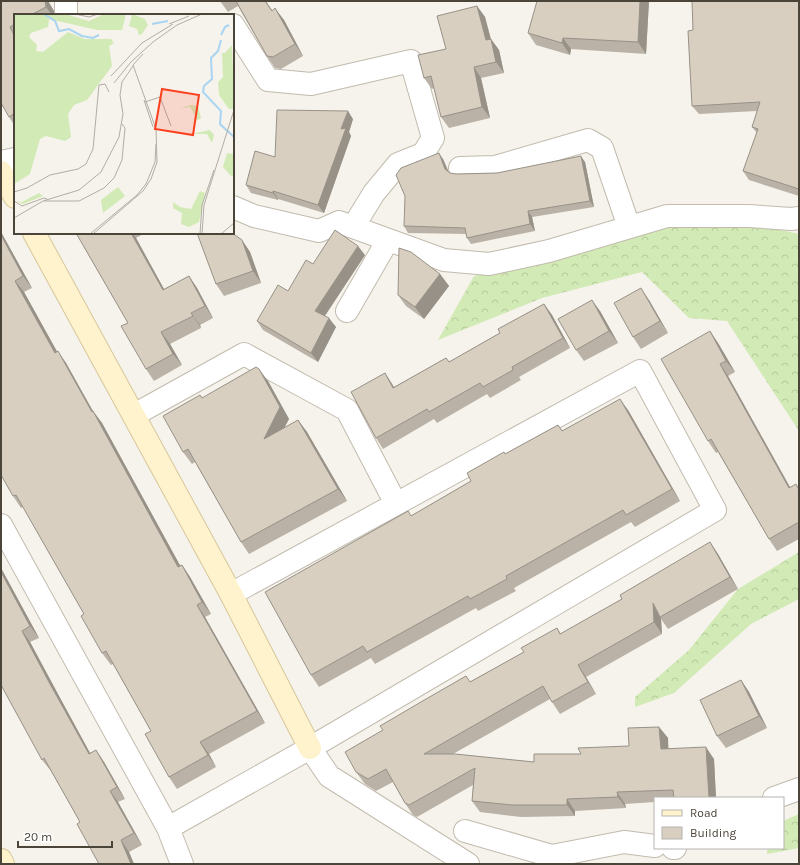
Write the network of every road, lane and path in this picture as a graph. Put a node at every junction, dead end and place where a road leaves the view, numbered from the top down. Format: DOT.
graph roads {
  1 [pos="66,1"];
  2 [pos="66,14"];
  3 [pos="234,27"];
  4 [pos="14,159"];
  5 [pos="1,162"];
  6 [pos="460,168"];
  7 [pos="1,172"];
  8 [pos="14,195"];
  9 [pos="234,207"];
  10 [pos="799,218"];
  11 [pos="353,227"];
  12 [pos="629,227"];
  13 [pos="35,234"];
  14 [pos="388,240"];
  15 [pos="347,311"];
  16 [pos="134,415"];
  17 [pos="396,504"];
  18 [pos="1,525"];
  19 [pos="230,594"];
  20 [pos="310,748"];
  21 [pos="799,789"];
  22 [pos="777,797"];
  23 [pos="168,828"];
  24 [pos="465,831"];
  25 [pos="654,846"];
  26 [pos="591,856"];
  27 [pos="1,860"];
  28 [pos="3,864"];
  29 [pos="182,864"];
  30 [pos="468,864"];
  1 -- 2 [label="street"];
  3 -- 11 [label="street"];
  4 -- 5 [label="street"];
  6 -- 12 [label="street"];
  7 -- 8 [label="street"];
  9 -- 11 [label="street"];
  10 -- 12 [label="street"];
  11 -- 14 [label="street"];
  12 -- 14 [label="street"];
  13 -- 16 [label="street"];
  14 -- 15 [label="street"];
  16 -- 17 [label="street"];
  16 -- 19 [label="street"];
  17 -- 19 [label="street"];
  17 -- 20 [label="street"];
  18 -- 23 [label="street"];
  19 -- 20 [label="street"];
  20 -- 23 [label="street"];
  20 -- 30 [label="street"];
  21 -- 22 [label="street"];
  23 -- 29 [label="street"];
  24 -- 26 [label="street"];
  25 -- 26 [label="street"];
  27 -- 28 [label="street"];
}
